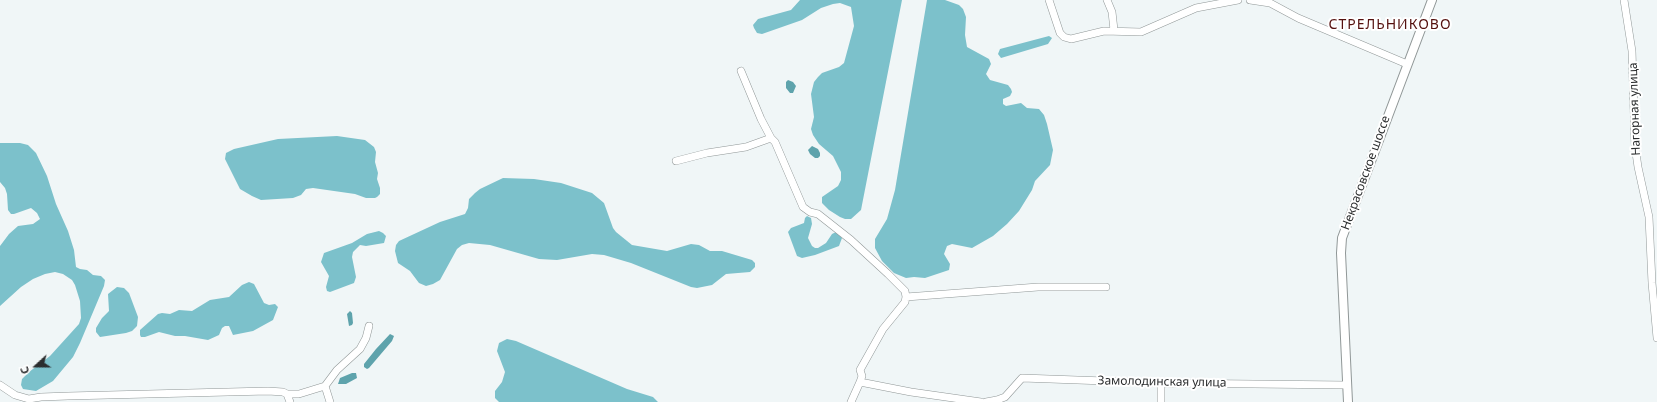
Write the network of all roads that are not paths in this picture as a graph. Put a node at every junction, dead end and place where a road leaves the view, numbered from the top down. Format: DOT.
graph roads {
  1 [pos="1048,0"];
  2 [pos="1107,0"];
  3 [pos="1238,0"];
  4 [pos="1250,0"];
  5 [pos="1432,0"];
  6 [pos="1624,0"];
  7 [pos="1114,30"];
  8 [pos="1407,64"];
  9 [pos="741,71"];
  10 [pos="771,138"];
  11 [pos="676,161"];
  12 [pos="1106,287"];
  13 [pos="906,297"];
  14 [pos="369,326"];
  15 [pos="1657,338"];
  16 [pos="860,382"];
  17 [pos="1161,383"];
  18 [pos="0,385"];
  19 [pos="1347,385"];
  20 [pos="325,386"];
  21 [pos="287,394"];
  22 [pos="290,402"];
  23 [pos="330,402"];
  24 [pos="851,402"];
  25 [pos="981,402"];
  26 [pos="986,402"];
  27 [pos="1161,402"];
  28 [pos="1348,402"];
  1 -- 7 [label="street"];
  2 -- 7 [label="street"];
  3 -- 7 [label="street"];
  4 -- 8 [label="street"];
  5 -- 8 [label="street, Некрасовское шоссе"];
  6 -- 15 [label="street, Нагорная улица"];
  8 -- 19 [label="street, Некрасовское шоссе"];
  9 -- 10 [label="street"];
  10 -- 11 [label="street"];
  10 -- 13 [label="street"];
  12 -- 13 [label="street"];
  13 -- 16 [label="street"];
  14 -- 20 [label="street"];
  16 -- 24 [label="street"];
  16 -- 25 [label="street"];
  17 -- 19 [label="street, Замолодинская улица"];
  17 -- 26 [label="street, Замолодинская улица"];
  17 -- 27 [label="street"];
  18 -- 21 [label="street"];
  19 -- 28 [label="street, Некрасовское шоссе"];
  20 -- 21 [label="street"];
  20 -- 23 [label="street"];
  21 -- 22 [label="street"];
}
